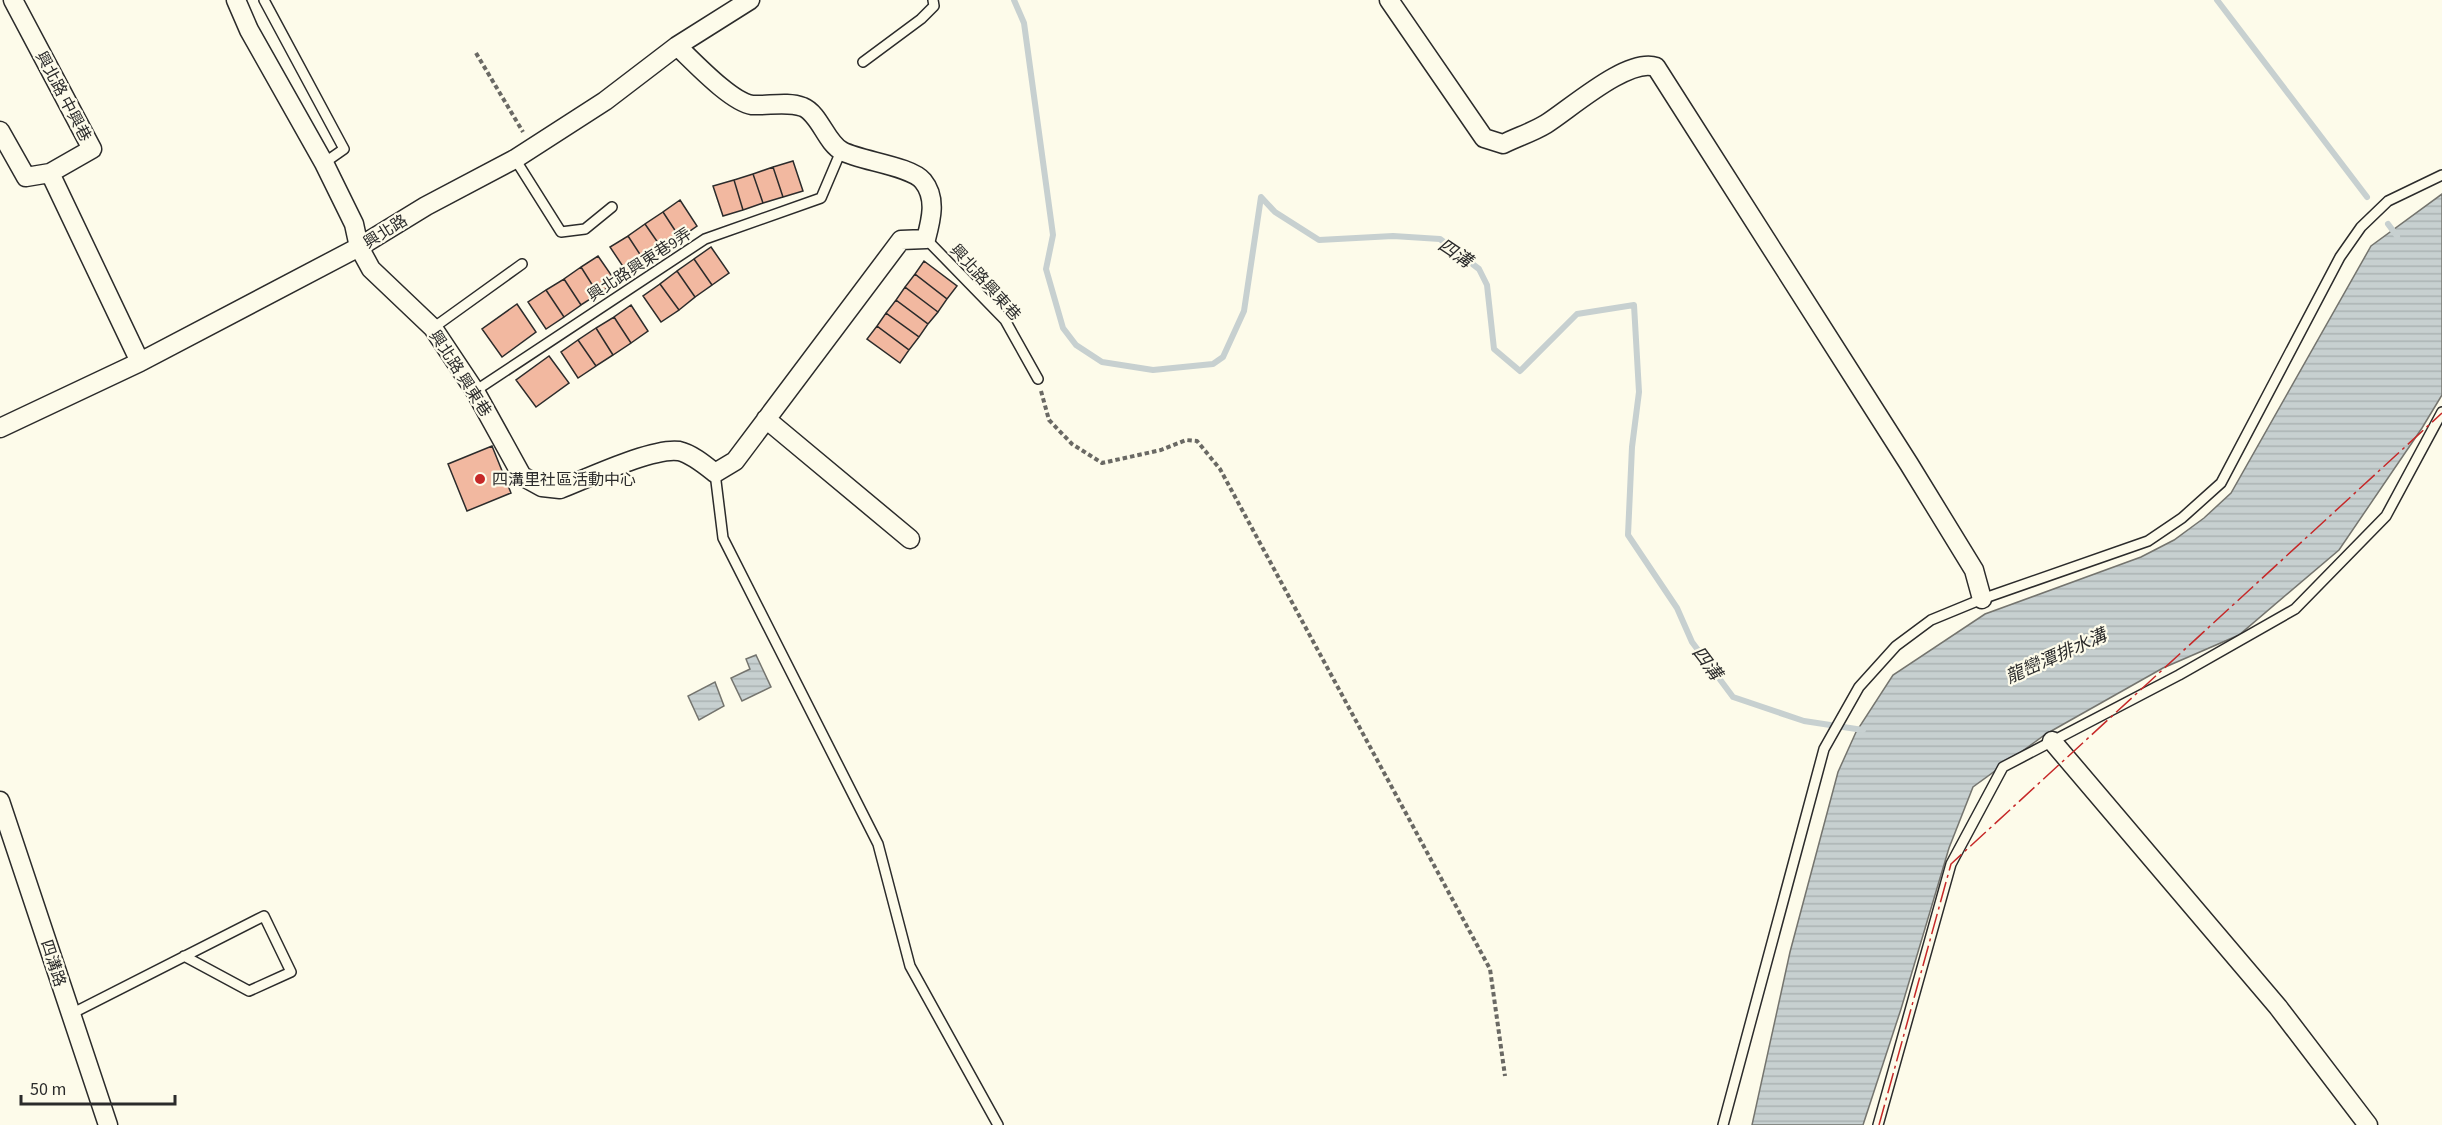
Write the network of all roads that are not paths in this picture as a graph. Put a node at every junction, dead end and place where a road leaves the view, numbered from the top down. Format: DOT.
graph roads {
  1 [pos="13,0"];
  2 [pos="236,0"];
  3 [pos="264,0"];
  4 [pos="750,0"];
  5 [pos="933,0"];
  6 [pos="1389,0"];
  7 [pos="676,46"];
  8 [pos="863,62"];
  9 [pos="0,132"];
  10 [pos="841,151"];
  11 [pos="515,159"];
  12 [pos="324,163"];
  13 [pos="50,173"];
  14 [pos="2442,175"];
  15 [pos="612,207"];
  16 [pos="926,239"];
  17 [pos="359,247"];
  18 [pos="522,264"];
  19 [pos="433,328"];
  20 [pos="140,362"];
  21 [pos="1038,379"];
  22 [pos="475,391"];
  23 [pos="2442,412"];
  24 [pos="766,419"];
  25 [pos="0,428"];
  26 [pos="715,473"];
  27 [pos="910,539"];
  28 [pos="1982,599"];
  29 [pos="2052,741"];
  30 [pos="0,801"];
  31 [pos="184,956"];
  32 [pos="71,1014"];
  33 [pos="108,1125"];
  34 [pos="998,1125"];
  35 [pos="1723,1125"];
  36 [pos="1878,1125"];
  37 [pos="2368,1125"];
  1 -- 13 [label="street, 興北路 中興巷"];
  2 -- 12 [label="street, 興北路 興東巷"];
  3 -- 12 [label="lane"];
  4 -- 7 [label="street, 興北路"];
  5 -- 8 [label="lane"];
  6 -- 28 [label="street"];
  7 -- 10 [label="street"];
  7 -- 11 [label="street, 興北路"];
  9 -- 13 [label="street"];
  10 -- 16 [label="street"];
  10 -- 22 [label="lane, 興北路興東巷9弄"];
  11 -- 15 [label="lane"];
  11 -- 17 [label="street, 興北路"];
  12 -- 17 [label="street, 興北路 興東巷"];
  13 -- 20 [label="street"];
  14 -- 28 [label="lane"];
  16 -- 21 [label="lane, 興北路興東巷"];
  16 -- 24 [label="street"];
  17 -- 19 [label="street, 興北路 興東巷"];
  17 -- 20 [label="street, 興北路"];
  18 -- 19 [label="lane"];
  19 -- 22 [label="street, 興北路 興東巷"];
  20 -- 25 [label="street, 興北路"];
  22 -- 26 [label="street, 興北路 興東巷"];
  23 -- 29 [label="lane"];
  24 -- 26 [label="street"];
  24 -- 27 [label="street"];
  26 -- 34 [label="lane"];
  28 -- 35 [label="lane"];
  29 -- 36 [label="lane"];
  29 -- 37 [label="street"];
  30 -- 32 [label="street, 四溝路"];
  31 -- 31 [label="lane"];
  31 -- 32 [label="lane"];
  32 -- 33 [label="street, 四溝路"];
}
